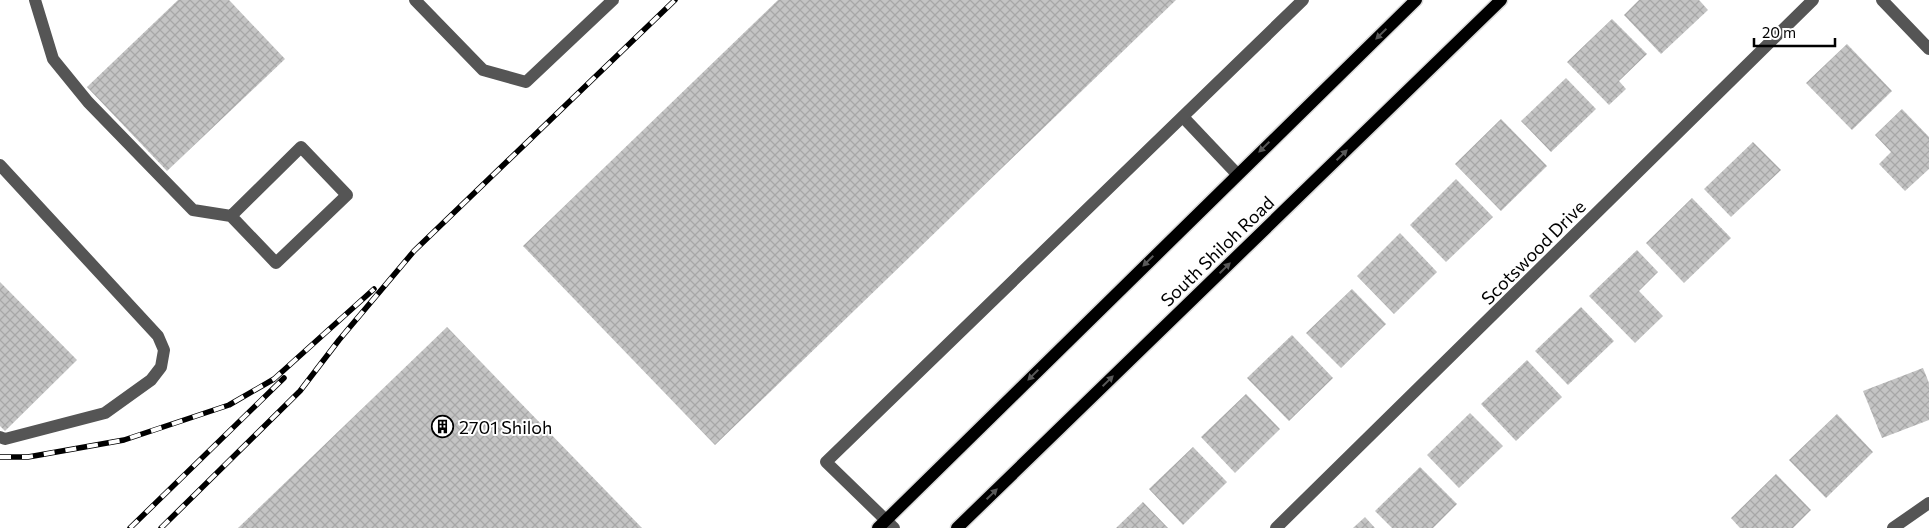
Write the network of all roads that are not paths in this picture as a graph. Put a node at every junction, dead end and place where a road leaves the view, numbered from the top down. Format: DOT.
graph roads {
  1 [pos="35,0"];
  2 [pos="415,0"];
  3 [pos="613,0"];
  4 [pos="1303,0"];
  5 [pos="1416,0"];
  6 [pos="1501,0"];
  7 [pos="1813,0"];
  8 [pos="1882,0"];
  9 [pos="1929,49"];
  10 [pos="1183,117"];
  11 [pos="0,165"];
  12 [pos="1237,174"];
  13 [pos="231,216"];
  14 [pos="0,437"];
  15 [pos="1929,503"];
  16 [pos="886,525"];
  17 [pos="957,528"];
  18 [pos="1276,528"];
  19 [pos="1892,528"];
  1 -- 13 [label="street"];
  2 -- 3 [label="street"];
  4 -- 10 [label="street"];
  5 -- 12 [label="main road, one-way"];
  17 -- 6 [label="main road, South Shiloh Road, one-way"];
  7 -- 18 [label="street, Scotswood Drive"];
  8 -- 9 [label="street"];
  10 -- 12 [label="street"];
  10 -- 16 [label="street"];
  11 -- 14 [label="street"];
  12 -- 16 [label="main road, one-way"];
  13 -- 13 [label="street"];
  15 -- 19 [label="street"];
}
